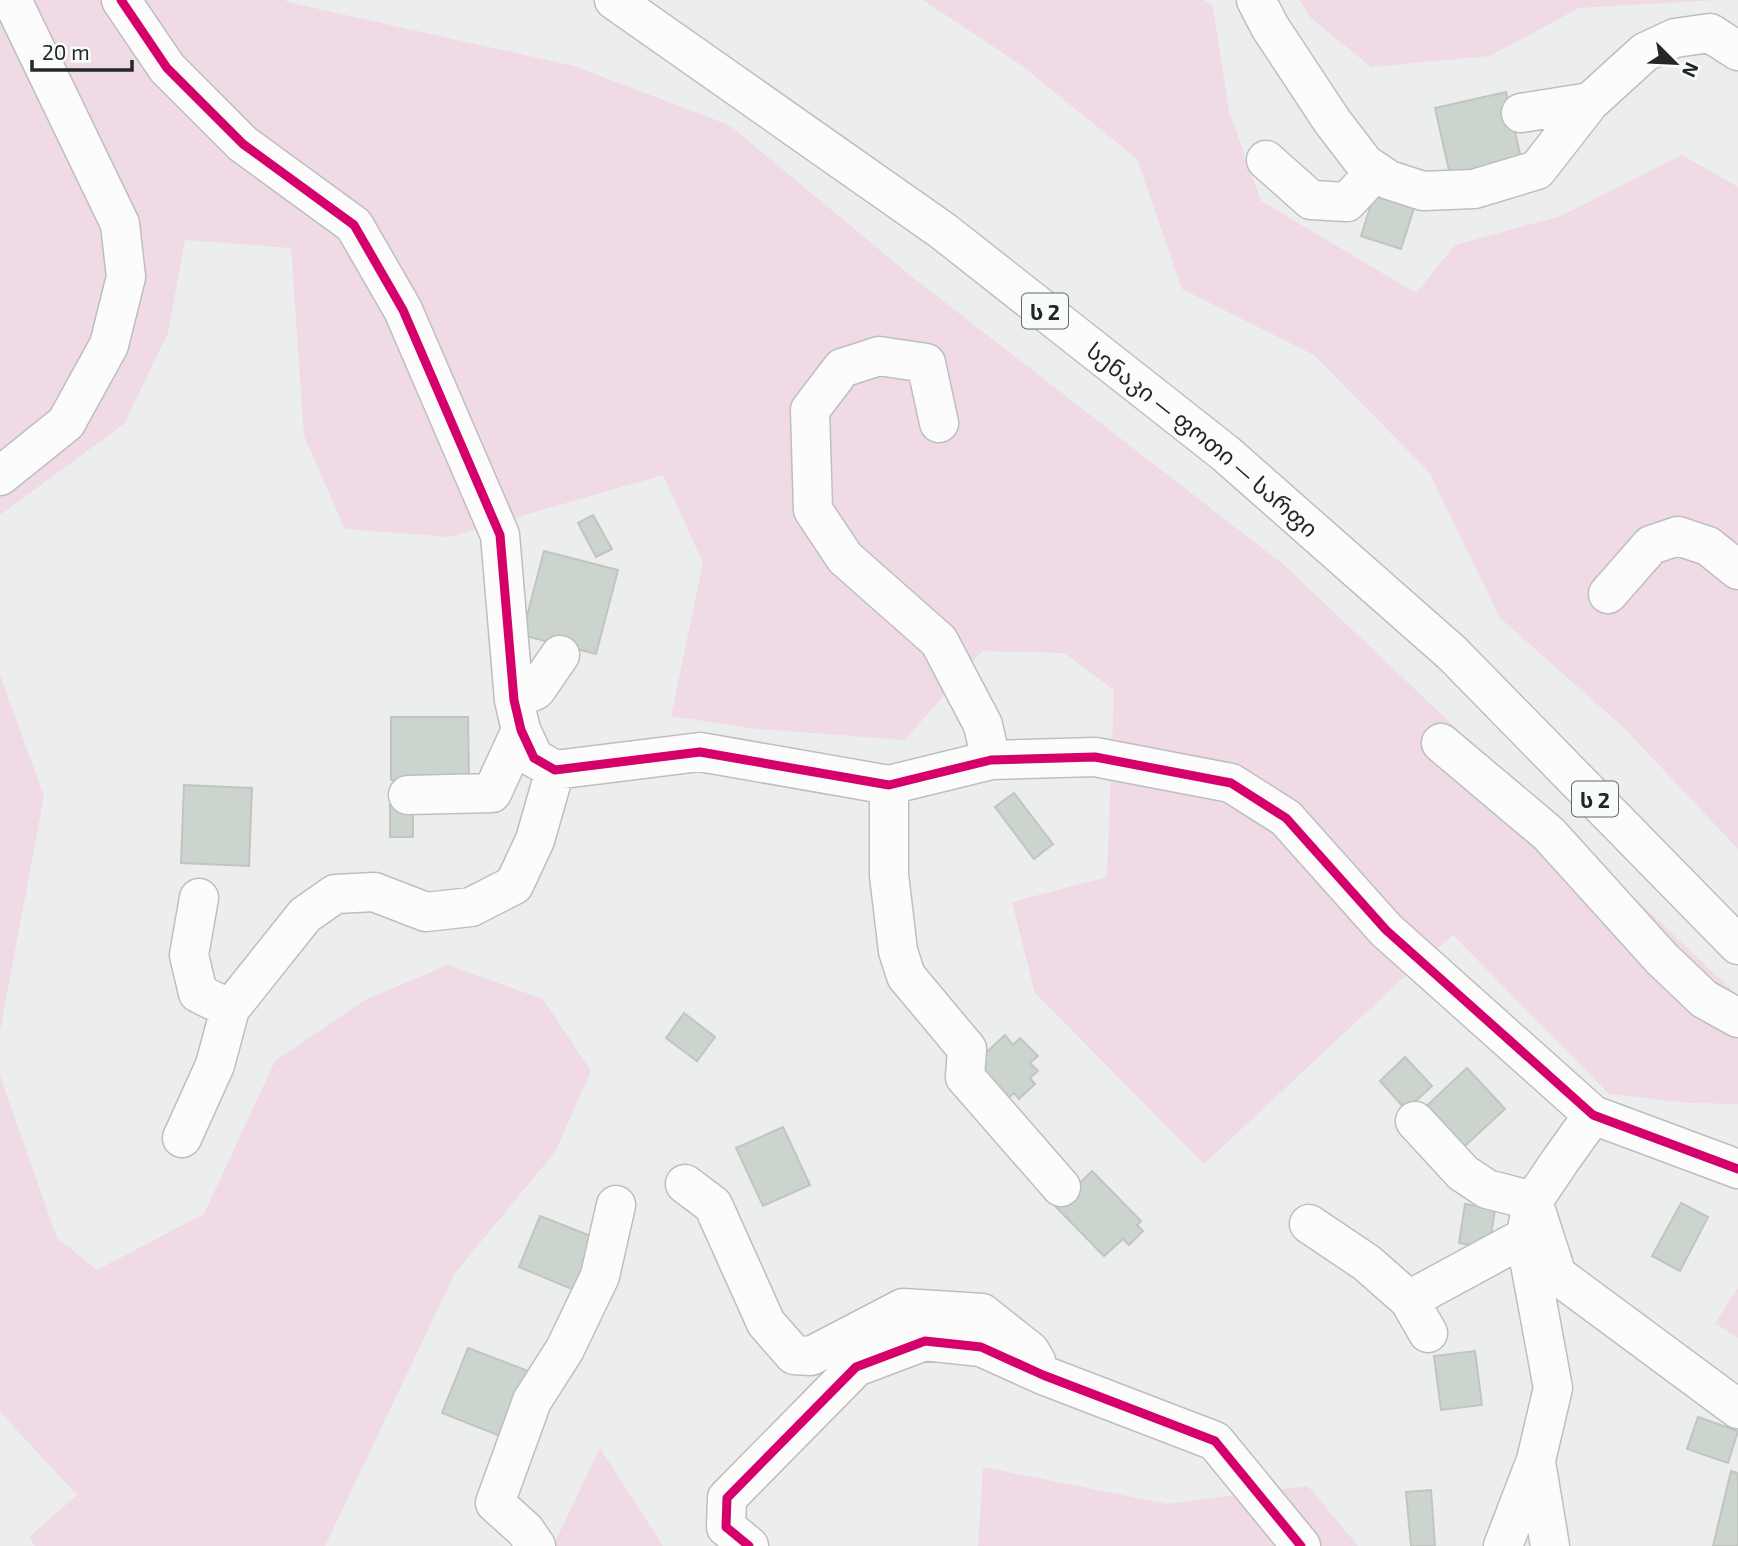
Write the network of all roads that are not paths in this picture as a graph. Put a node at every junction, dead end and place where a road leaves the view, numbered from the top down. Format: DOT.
graph roads {
  1 [pos="12,0"];
  2 [pos="121,0"];
  3 [pos="614,0"];
  4 [pos="1256,0"];
  5 [pos="1738,51"];
  6 [pos="1590,102"];
  7 [pos="1521,113"];
  8 [pos="1266,160"];
  9 [pos="1376,171"];
  10 [pos="939,423"];
  11 [pos="0,476"];
  12 [pos="1738,570"];
  13 [pos="1608,594"];
  14 [pos="560,654"];
  15 [pos="518,715"];
  16 [pos="1441,743"];
  17 [pos="991,760"];
  18 [pos="555,770"];
  19 [pos="889,785"];
  20 [pos="408,795"];
  21 [pos="199,898"];
  22 [pos="1738,945"];
  23 [pos="230,1009"];
  24 [pos="1738,1018"];
  25 [pos="1593,1115"];
  26 [pos="1415,1121"];
  27 [pos="182,1138"];
  28 [pos="1738,1169"];
  29 [pos="685,1184"];
  30 [pos="1061,1187"];
  31 [pos="616,1205"];
  32 [pos="1529,1219"];
  33 [pos="1309,1224"];
  34 [pos="1409,1300"];
  35 [pos="1428,1333"];
  36 [pos="1043,1375"];
  37 [pos="1738,1409"];
  38 [pos="1536,1460"];
  39 [pos="742,1544"];
  40 [pos="536,1546"];
  41 [pos="1301,1546"];
  42 [pos="1503,1546"];
  43 [pos="1549,1546"];
  1 -- 11 [label="main road"];
  2 -- 15 [label="main road"];
  3 -- 22 [label="main road, სენაკი — ფოთი — სარფი / ს 2"];
  4 -- 9 [label="main road"];
  5 -- 6 [label="main road"];
  6 -- 7 [label="main road"];
  6 -- 9 [label="main road"];
  8 -- 9 [label="main road"];
  10 -- 17 [label="main road"];
  12 -- 13 [label="main road"];
  14 -- 15 [label="main road"];
  15 -- 18 [label="main road"];
  15 -- 20 [label="main road"];
  16 -- 24 [label="main road"];
  17 -- 19 [label="main road"];
  17 -- 25 [label="main road"];
  18 -- 19 [label="main road"];
  18 -- 23 [label="main road"];
  19 -- 30 [label="main road"];
  21 -- 23 [label="main road"];
  23 -- 27 [label="main road"];
  25 -- 28 [label="main road"];
  25 -- 32 [label="main road"];
  26 -- 32 [label="main road"];
  29 -- 36 [label="main road"];
  31 -- 40 [label="main road"];
  32 -- 34 [label="main road"];
  32 -- 37 [label="main road"];
  32 -- 38 [label="main road"];
  33 -- 34 [label="main road"];
  34 -- 35 [label="main road"];
  36 -- 39 [label="main road"];
  36 -- 41 [label="main road"];
  38 -- 42 [label="main road"];
  38 -- 43 [label="main road"];
}
